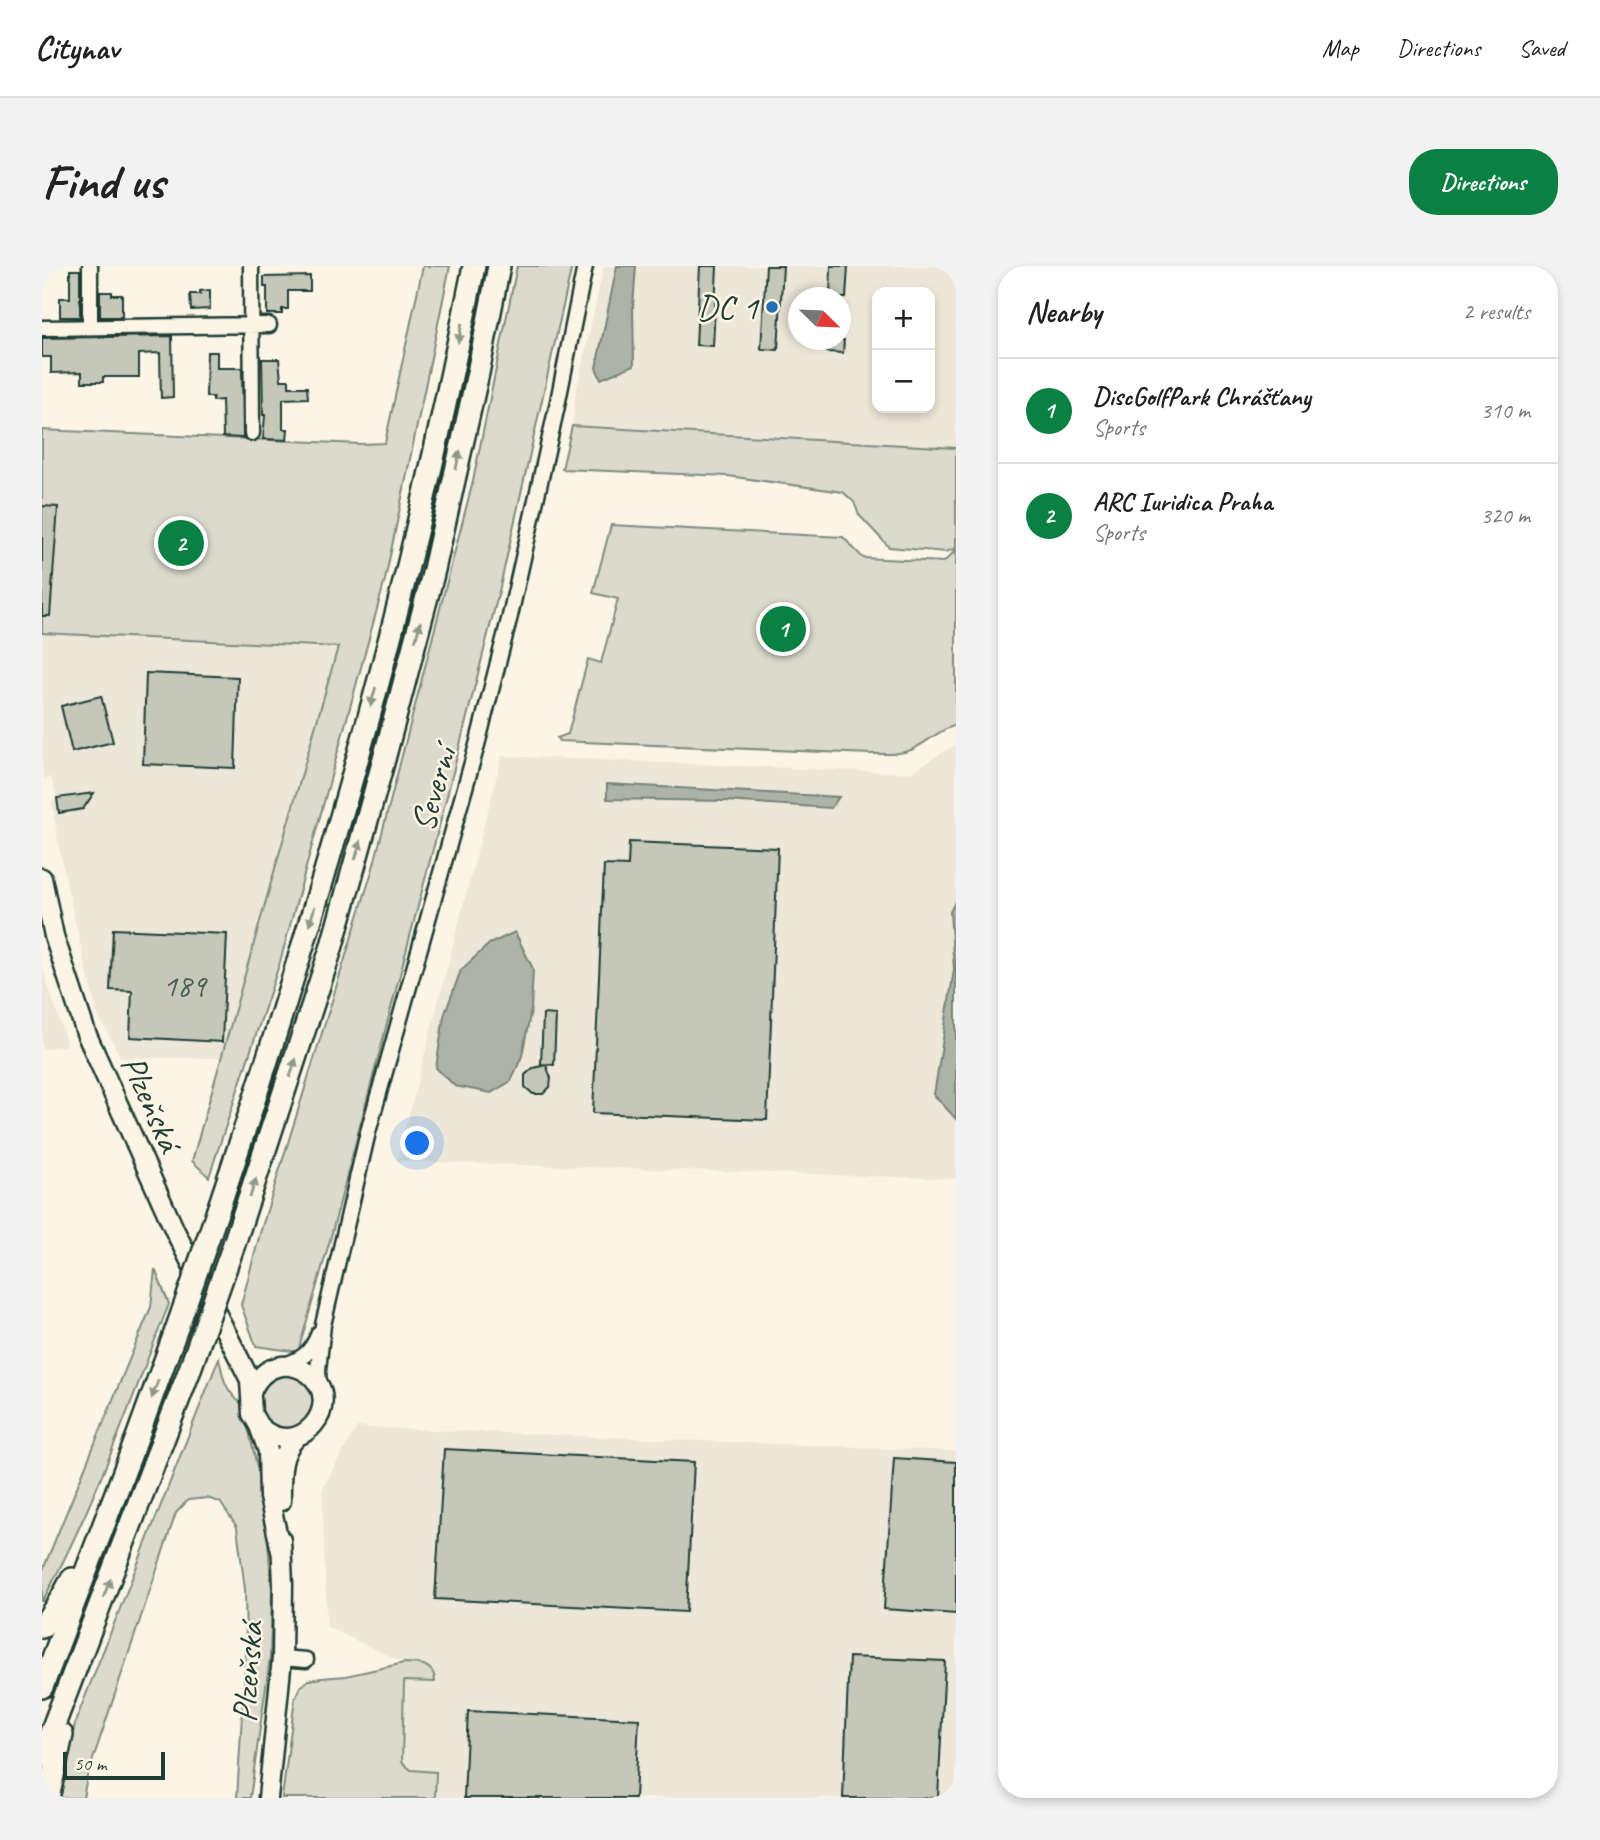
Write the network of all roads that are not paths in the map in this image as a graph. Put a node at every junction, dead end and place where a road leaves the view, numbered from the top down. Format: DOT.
graph roads {
  1 [pos="90,266"];
  2 [pos="251,266"];
  3 [pos="474,266"];
  4 [pos="499,266"];
  5 [pos="585,266"];
  6 [pos="251,324"];
  7 [pos="269,325"];
  8 [pos="90,327"];
  9 [pos="42,328"];
  10 [pos="252,433"];
  11 [pos="42,878"];
  12 [pos="323,1325"];
  13 [pos="231,1344"];
  14 [pos="280,1366"];
  15 [pos="319,1388"];
  16 [pos="251,1394"];
  17 [pos="259,1426"];
  18 [pos="297,1437"];
  19 [pos="110,1510"];
  20 [pos="281,1551"];
  21 [pos="42,1628"];
  22 [pos="82,1652"];
  23 [pos="282,1658"];
  24 [pos="306,1660"];
  25 [pos="42,1687"];
  26 [pos="42,1756"];
  27 [pos="48,1798"];
  28 [pos="268,1798"];
  1 -- 8 [label="street"];
  2 -- 6 [label="street"];
  3 -- 19 [label="highway, one-way, bridge"];
  22 -- 4 [label="highway, one-way, bridge"];
  5 -- 12 [label="street, Severní"];
  6 -- 7 [label="street"];
  6 -- 8 [label="street"];
  6 -- 10 [label="street"];
  8 -- 9 [label="street"];
  11 -- 13 [label="main road, Plzeňská"];
  12 -- 14 [label="street, Severní"];
  12 -- 15 [label="street, Severní"];
  13 -- 14 [label="main road"];
  13 -- 16 [label="main road, Plzeňská"];
  14 -- 15 [label="main road"];
  14 -- 16 [label="main road"];
  15 -- 18 [label="main road, Plzeňská"];
  16 -- 17 [label="main road, Plzeňská"];
  17 -- 18 [label="main road"];
  17 -- 20 [label="main road, Plzeňská"];
  18 -- 20 [label="main road, Plzeňská"];
  19 -- 21 [label="highway"];
  19 -- 25 [label="highway"];
  20 -- 23 [label="main road, Plzeňská"];
  22 -- 26 [label="highway"];
  22 -- 27 [label="highway"];
  23 -- 24 [label="street"];
  23 -- 28 [label="main road, Plzeňská"];
}
